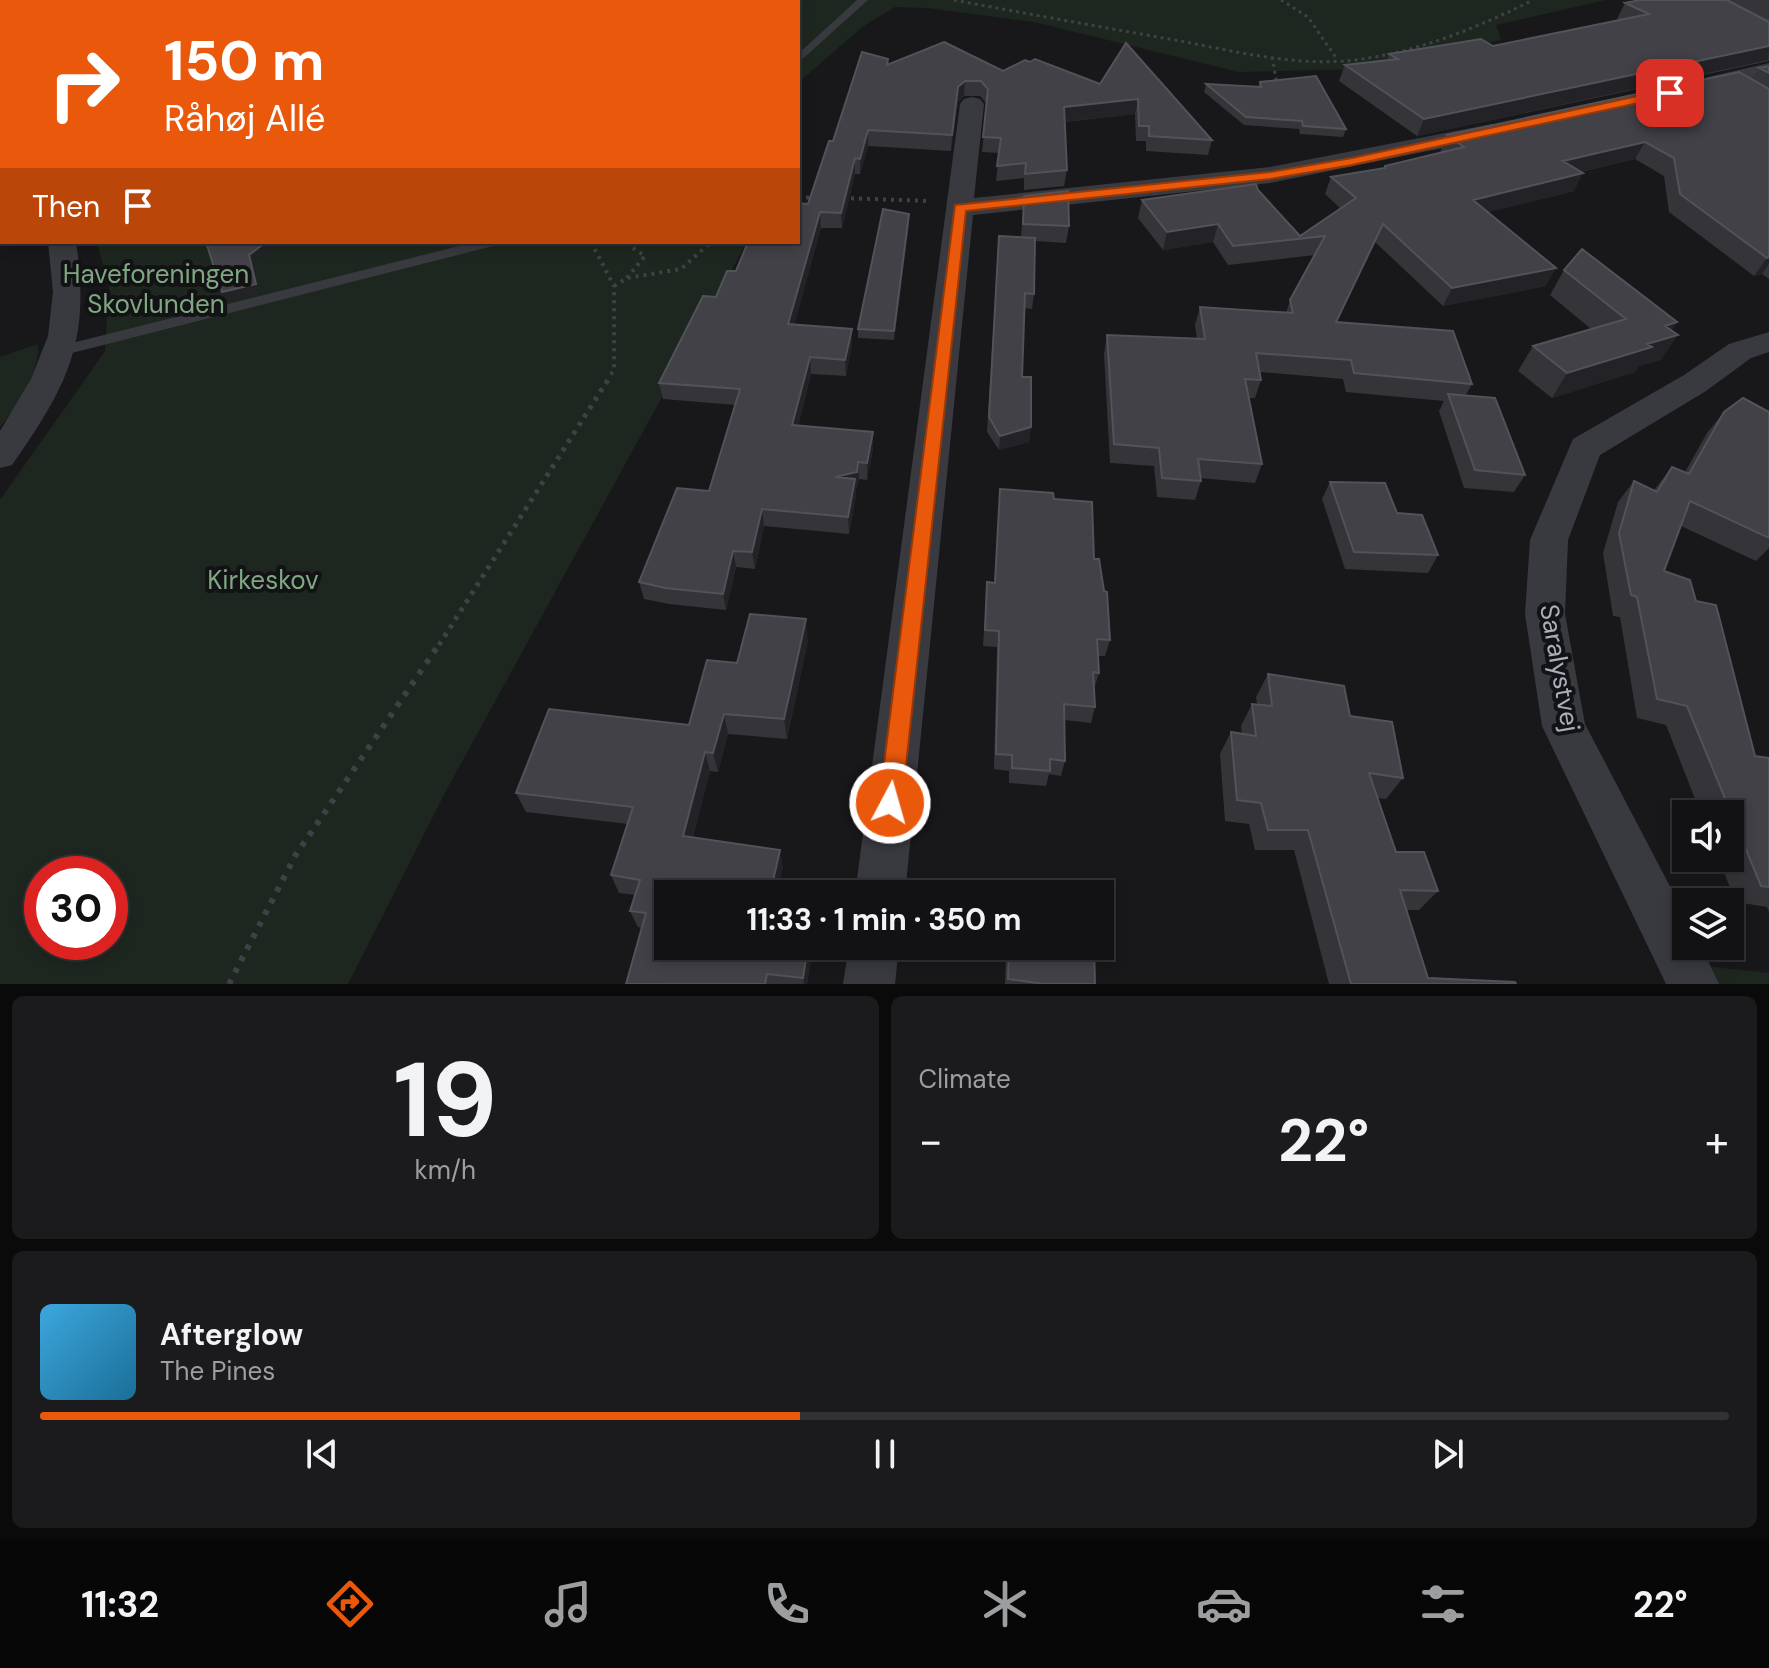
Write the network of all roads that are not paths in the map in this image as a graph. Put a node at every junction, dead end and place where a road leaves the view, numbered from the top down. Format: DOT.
graph roads {
  1 [pos="863,0"];
  2 [pos="800,58"];
  3 [pos="1769,70"];
  4 [pos="1680,90"];
  5 [pos="972,104"];
  6 [pos="1515,126"];
  7 [pos="960,208"];
  8 [pos="62,244"];
  9 [pos="484,244"];
  10 [pos="1769,342"];
  11 [pos="60,351"];
  12 [pos="0,456"];
  13 [pos="882,880"];
  14 [pos="872,960"];
  15 [pos="869,984"];
  16 [pos="1693,984"];
  1 -- 2 [label="lane"];
  3 -- 4 [label="street"];
  5 -- 7 [label="street"];
  6 -- 7 [label="street"];
  7 -- 13 [label="street"];
  8 -- 11 [label="street"];
  9 -- 11 [label="lane"];
  10 -- 16 [label="street, Saralystvej"];
  11 -- 12 [label="street"];
  14 -- 15 [label="street"];
}
